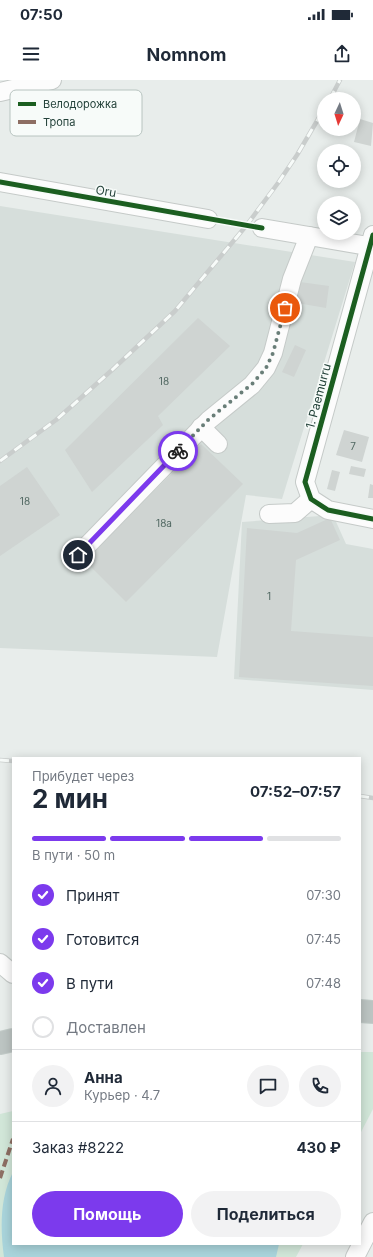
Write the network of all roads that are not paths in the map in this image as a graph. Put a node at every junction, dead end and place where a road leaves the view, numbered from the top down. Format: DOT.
graph roads {
  1 [pos="52,80"];
  2 [pos="0,92"];
  3 [pos="0,181"];
  4 [pos="208,219"];
  5 [pos="262,228"];
  6 [pos="309,236"];
  7 [pos="372,243"];
  8 [pos="201,427"];
  9 [pos="218,444"];
  10 [pos="311,499"];
  11 [pos="269,514"];
  12 [pos="373,519"];
  13 [pos="78,555"];
  14 [pos="0,963"];
  15 [pos="12,973"];
  16 [pos="361,1011"];
  17 [pos="373,1012"];
  18 [pos="12,1040"];
  19 [pos="0,1043"];
  20 [pos="373,1222"];
  21 [pos="355,1257"];
  1 -- 2 [label="street"];
  3 -- 4 [label="street, Oru"];
  5 -- 6 [label="street"];
  6 -- 7 [label="street"];
  6 -- 8 [label="street"];
  7 -- 10 [label="street, 1. Paemurru"];
  8 -- 9 [label="street"];
  8 -- 13 [label="street"];
  10 -- 11 [label="street"];
  10 -- 12 [label="street"];
  14 -- 15 [label="street"];
  16 -- 17 [label="highway"];
  18 -- 19 [label="highway"];
  20 -- 21 [label="street"];
}
